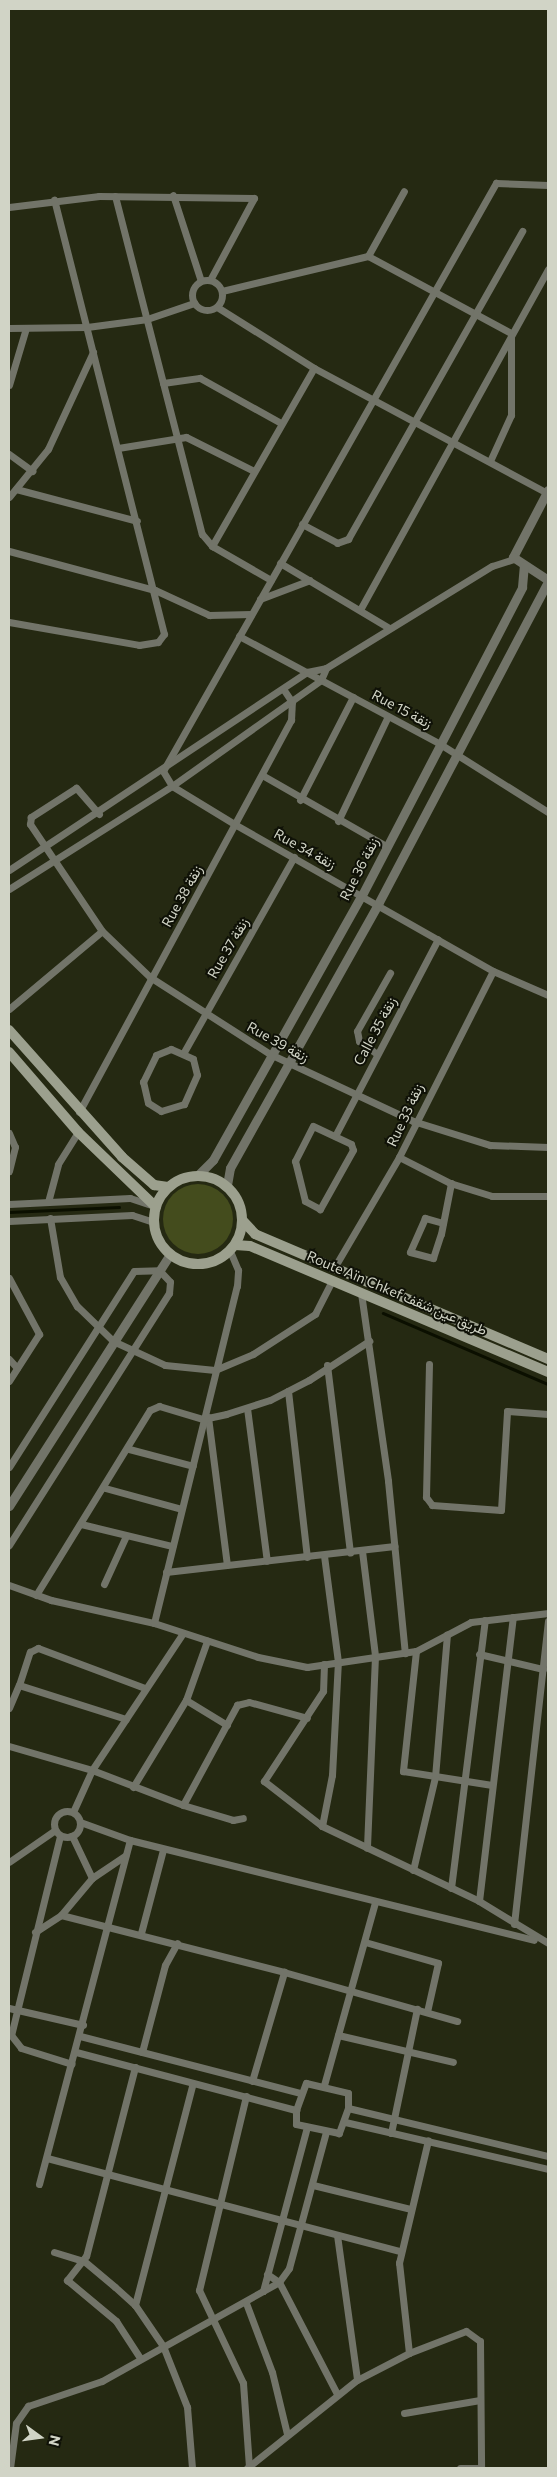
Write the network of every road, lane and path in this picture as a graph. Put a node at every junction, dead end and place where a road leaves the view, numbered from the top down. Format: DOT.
graph roads {
  1 [pos="548,185"];
  2 [pos="404,191"];
  3 [pos="115,196"];
  4 [pos="172,196"];
  5 [pos="54,200"];
  6 [pos="9,207"];
  7 [pos="522,231"];
  8 [pos="368,256"];
  9 [pos="548,269"];
  10 [pos="210,280"];
  11 [pos="201,281"];
  12 [pos="433,288"];
  13 [pos="222,291"];
  14 [pos="194,303"];
  15 [pos="217,307"];
  16 [pos="474,312"];
  17 [pos="147,318"];
  18 [pos="87,326"];
  19 [pos="9,328"];
  20 [pos="26,328"];
  21 [pos="511,333"];
  22 [pos="93,351"];
  23 [pos="314,368"];
  24 [pos="163,382"];
  25 [pos="9,385"];
  26 [pos="371,400"];
  27 [pos="412,420"];
  28 [pos="279,422"];
  29 [pos="176,436"];
  30 [pos="451,439"];
  31 [pos="118,448"];
  32 [pos="9,454"];
  33 [pos="490,461"];
  34 [pos="252,470"];
  35 [pos="32,471"];
  36 [pos="16,490"];
  37 [pos="548,492"];
  38 [pos="9,497"];
  39 [pos="137,521"];
  40 [pos="302,524"];
  41 [pos="212,546"];
  42 [pos="9,551"];
  43 [pos="514,559"];
  44 [pos="280,563"];
  45 [pos="524,566"];
  46 [pos="271,580"];
  47 [pos="310,580"];
  48 [pos="548,581"];
  49 [pos="155,590"];
  50 [pos="260,599"];
  51 [pos="360,608"];
  52 [pos="251,614"];
  53 [pos="9,622"];
  54 [pos="389,628"];
  55 [pos="239,636"];
  56 [pos="326,668"];
  57 [pos="307,672"];
  58 [pos="321,680"];
  59 [pos="284,690"];
  60 [pos="353,697"];
  61 [pos="292,702"];
  62 [pos="388,716"];
  63 [pos="440,744"];
  64 [pos="455,754"];
  65 [pos="163,771"];
  66 [pos="262,775"];
  67 [pos="172,786"];
  68 [pos="300,800"];
  69 [pos="548,812"];
  70 [pos="99,814"];
  71 [pos="338,821"];
  72 [pos="236,825"];
  73 [pos="45,845"];
  74 [pos="386,846"];
  75 [pos="294,857"];
  76 [pos="52,862"];
  77 [pos="9,870"];
  78 [pos="9,889"];
  79 [pos="362,895"];
  80 [pos="378,904"];
  81 [pos="102,932"];
  82 [pos="438,939"];
  83 [pos="493,970"];
  84 [pos="390,973"];
  85 [pos="150,977"];
  86 [pos="548,995"];
  87 [pos="9,1009"];
  88 [pos="204,1014"];
  89 [pos="9,1030"];
  90 [pos="9,1052"];
  91 [pos="184,1052"];
  92 [pos="270,1054"];
  93 [pos="378,1054"];
  94 [pos="289,1064"];
  95 [pos="356,1096"];
  96 [pos="79,1112"];
  97 [pos="414,1122"];
  98 [pos="78,1132"];
  99 [pos="9,1133"];
  100 [pos="335,1136"];
  101 [pos="548,1147"];
  102 [pos="399,1157"];
  103 [pos="10,1158"];
  104 [pos="9,1171"];
  105 [pos="198,1175"];
  106 [pos="451,1184"];
  107 [pos="227,1185"];
  108 [pos="168,1187"];
  109 [pos="548,1196"];
  110 [pos="48,1202"];
  111 [pos="9,1204"];
  112 [pos="156,1207"];
  113 [pos="50,1218"];
  114 [pos="243,1221"];
  115 [pos="9,1222"];
  116 [pos="154,1222"];
  117 [pos="443,1223"];
  118 [pos="232,1248"];
  119 [pos="170,1254"];
  120 [pos="334,1268"];
  121 [pos="159,1270"];
  122 [pos="9,1278"];
  123 [pos="332,1280"];
  124 [pos="361,1293"];
  125 [pos="95,1328"];
  126 [pos="113,1340"];
  127 [pos="369,1340"];
  128 [pos="130,1352"];
  129 [pos="9,1359"];
  130 [pos="548,1359"];
  131 [pos="429,1364"];
  132 [pos="327,1365"];
  133 [pos="17,1368"];
  134 [pos="215,1370"];
  135 [pos="548,1372"];
  136 [pos="9,1381"];
  137 [pos="288,1391"];
  138 [pos="247,1408"];
  139 [pos="548,1414"];
  140 [pos="205,1418"];
  141 [pos="129,1449"];
  142 [pos="192,1466"];
  143 [pos="9,1467"];
  144 [pos="105,1488"];
  145 [pos="9,1506"];
  146 [pos="181,1509"];
  147 [pos="81,1524"];
  148 [pos="126,1536"];
  149 [pos="9,1544"];
  150 [pos="172,1546"];
  151 [pos="395,1546"];
  152 [pos="362,1551"];
  153 [pos="350,1553"];
  154 [pos="324,1556"];
  155 [pos="307,1557"];
  156 [pos="267,1561"];
  157 [pos="228,1565"];
  158 [pos="166,1572"];
  159 [pos="104,1584"];
  160 [pos="9,1585"];
  161 [pos="36,1595"];
  162 [pos="548,1613"];
  163 [pos="513,1617"];
  164 [pos="485,1620"];
  165 [pos="548,1621"];
  166 [pos="154,1623"];
  167 [pos="182,1633"];
  168 [pos="447,1635"];
  169 [pos="206,1641"];
  170 [pos="416,1651"];
  171 [pos="405,1653"];
  172 [pos="480,1654"];
  173 [pos="375,1656"];
  174 [pos="508,1661"];
  175 [pos="338,1662"];
  176 [pos="324,1664"];
  177 [pos="543,1669"];
  178 [pos="19,1686"];
  179 [pos="145,1688"];
  180 [pos="186,1700"];
  181 [pos="9,1708"];
  182 [pos="307,1718"];
  183 [pos="126,1719"];
  184 [pos="227,1725"];
  185 [pos="9,1746"];
  186 [pos="92,1770"];
  187 [pos="435,1777"];
  188 [pos="464,1780"];
  189 [pos="492,1784"];
  190 [pos="133,1786"];
  191 [pos="183,1805"];
  192 [pos="73,1812"];
  193 [pos="243,1818"];
  194 [pos="80,1822"];
  195 [pos="322,1826"];
  196 [pos="55,1830"];
  197 [pos="60,1836"];
  198 [pos="72,1836"];
  199 [pos="130,1840"];
  200 [pos="367,1848"];
  201 [pos="163,1850"];
  202 [pos="125,1856"];
  203 [pos="9,1862"];
  204 [pos="412,1870"];
  205 [pos="92,1878"];
  206 [pos="451,1888"];
  207 [pos="479,1901"];
  208 [pos="375,1902"];
  209 [pos="61,1916"];
  210 [pos="106,1924"];
  211 [pos="514,1924"];
  212 [pos="35,1932"];
  213 [pos="141,1933"];
  214 [pos="540,1941"];
  215 [pos="177,1942"];
  216 [pos="365,1942"];
  217 [pos="548,1943"];
  218 [pos="284,1972"];
  219 [pos="349,1991"];
  220 [pos="12,2008"];
  221 [pos="417,2009"];
  222 [pos="426,2012"];
  223 [pos="457,2021"];
  224 [pos="83,2025"];
  225 [pos="338,2035"];
  226 [pos="80,2036"];
  227 [pos="76,2052"];
  228 [pos="142,2052"];
  229 [pos="408,2052"];
  230 [pos="453,2062"];
  231 [pos="72,2064"];
  232 [pos="135,2067"];
  233 [pos="252,2081"];
  234 [pos="193,2082"];
  235 [pos="324,2085"];
  236 [pos="301,2093"];
  237 [pos="246,2096"];
  238 [pos="348,2108"];
  239 [pos="296,2110"];
  240 [pos="394,2119"];
  241 [pos="345,2122"];
  242 [pos="307,2127"];
  243 [pos="326,2132"];
  244 [pos="392,2132"];
  245 [pos="428,2140"];
  246 [pos="548,2156"];
  247 [pos="47,2158"];
  248 [pos="548,2169"];
  249 [pos="107,2173"];
  250 [pos="39,2184"];
  251 [pos="312,2185"];
  252 [pos="165,2189"];
  253 [pos="220,2204"];
  254 [pos="411,2209"];
  255 [pos="282,2220"];
  256 [pos="301,2226"];
  257 [pos="337,2235"];
  258 [pos="400,2251"];
  259 [pos="54,2252"];
  260 [pos="84,2262"];
  261 [pos="267,2274"];
  262 [pos="279,2282"];
  263 [pos="263,2290"];
  264 [pos="246,2303"];
  265 [pos="135,2305"];
  266 [pos="215,2318"];
  267 [pos="163,2346"];
  268 [pos="409,2352"];
  269 [pos="140,2358"];
  270 [pos="357,2380"];
  271 [pos="337,2394"];
  272 [pos="480,2400"];
  273 [pos="404,2413"];
  274 [pos="287,2434"];
  275 [pos="248,2467"];
  276 [pos="10,2468"];
  277 [pos="192,2468"];
  278 [pos="460,2468"];
  279 [pos="481,2468"];
  1 -- 12 [label="street"];
  2 -- 8 [label="street"];
  3 -- 4 [label="street"];
  3 -- 5 [label="street"];
  3 -- 17 [label="street"];
  4 -- 10 [label="street"];
  4 -- 11 [label="street"];
  5 -- 6 [label="street"];
  5 -- 18 [label="street"];
  7 -- 16 [label="street"];
  8 -- 12 [label="street"];
  8 -- 13 [label="street"];
  9 -- 21 [label="street"];
  10 -- 11 [label="street"];
  10 -- 13 [label="street"];
  11 -- 14 [label="street"];
  12 -- 16 [label="street"];
  12 -- 26 [label="street"];
  13 -- 15 [label="street"];
  14 -- 15 [label="street"];
  14 -- 17 [label="street"];
  15 -- 23 [label="street"];
  16 -- 21 [label="street"];
  16 -- 27 [label="street"];
  17 -- 18 [label="street"];
  17 -- 24 [label="street"];
  18 -- 20 [label="street"];
  18 -- 22 [label="street"];
  19 -- 20 [label="street"];
  20 -- 25 [label="street"];
  21 -- 30 [label="street"];
  21 -- 33 [label="street"];
  22 -- 31 [label="street"];
  22 -- 35 [label="street"];
  23 -- 26 [label="street"];
  23 -- 28 [label="street"];
  24 -- 28 [label="street"];
  24 -- 29 [label="street"];
  26 -- 27 [label="street"];
  26 -- 40 [label="street"];
  27 -- 30 [label="street"];
  27 -- 40 [label="street"];
  28 -- 34 [label="street"];
  29 -- 31 [label="street"];
  29 -- 34 [label="street"];
  29 -- 41 [label="street"];
  30 -- 33 [label="street"];
  30 -- 51 [label="street"];
  31 -- 39 [label="street"];
  32 -- 35 [label="street"];
  33 -- 37 [label="street"];
  34 -- 41 [label="street"];
  35 -- 36 [label="street"];
  36 -- 38 [label="street"];
  36 -- 39 [label="street"];
  37 -- 43 [label="street"];
  39 -- 49 [label="street"];
  40 -- 44 [label="street"];
  41 -- 46 [label="street"];
  42 -- 49 [label="street"];
  43 -- 45 [label="street"];
  43 -- 54 [label="street"];
  44 -- 46 [label="street"];
  44 -- 47 [label="street"];
  45 -- 48 [label="street"];
  45 -- 63 [label="street, Rue 36 زنقة"];
  46 -- 50 [label="street"];
  47 -- 50 [label="street"];
  47 -- 51 [label="street"];
  48 -- 64 [label="street"];
  49 -- 52 [label="street"];
  49 -- 53 [label="street"];
  50 -- 52 [label="street"];
  51 -- 54 [label="street"];
  52 -- 55 [label="street"];
  54 -- 56 [label="street"];
  55 -- 57 [label="street, Rue 15 زنقة"];
  55 -- 65 [label="street"];
  56 -- 57 [label="street"];
  56 -- 58 [label="street"];
  57 -- 58 [label="street, Rue 15 زنقة"];
  57 -- 59 [label="street"];
  58 -- 60 [label="street, Rue 15 زنقة"];
  58 -- 61 [label="street"];
  59 -- 61 [label="street"];
  59 -- 65 [label="street"];
  60 -- 62 [label="street, Rue 15 زنقة"];
  60 -- 68 [label="street"];
  61 -- 66 [label="street, Rue 38 زنقة"];
  61 -- 67 [label="street"];
  62 -- 63 [label="street, Rue 15 زنقة"];
  62 -- 71 [label="street"];
  63 -- 64 [label="street, Rue 15 زنقة"];
  63 -- 74 [label="street, Rue 36 زنقة"];
  64 -- 69 [label="street, Rue 15 زنقة"];
  64 -- 80 [label="street"];
  65 -- 67 [label="street, Rue 34 زنقة"];
  65 -- 70 [label="street"];
  66 -- 68 [label="street"];
  66 -- 72 [label="street, Rue 38 زنقة"];
  67 -- 72 [label="street, Rue 34 زنقة"];
  67 -- 76 [label="street"];
  68 -- 71 [label="street"];
  70 -- 73 [label="street"];
  70 -- 73 [label="street, Rue 39 زنقة"];
  71 -- 74 [label="street"];
  72 -- 75 [label="street, Rue 34 زنقة"];
  72 -- 85 [label="street, Rue 38 زنقة"];
  73 -- 76 [label="street, Rue 39 زنقة"];
  73 -- 77 [label="street"];
  74 -- 79 [label="street, Rue 36 زنقة"];
  75 -- 79 [label="street, Rue 34 زنقة"];
  75 -- 88 [label="street, Rue 37 زنقة"];
  76 -- 78 [label="street"];
  76 -- 81 [label="street, Rue 39 زنقة"];
  79 -- 80 [label="street, Rue 34 زنقة"];
  79 -- 92 [label="street, Rue 36 زنقة"];
  80 -- 82 [label="street, Rue 34 زنقة"];
  80 -- 94 [label="street"];
  81 -- 85 [label="street, Rue 39 زنقة"];
  81 -- 87 [label="street"];
  82 -- 83 [label="street, Rue 34 زنقة"];
  82 -- 93 [label="street, Calle 35 زنقة"];
  83 -- 86 [label="street, Rue 34 زنقة"];
  83 -- 97 [label="street, Rue 33 زنقة"];
  84 -- 93 [label="street"];
  85 -- 88 [label="street, Rue 39 زنقة"];
  85 -- 96 [label="street, Rue 38 زنقة"];
  88 -- 91 [label="street, Rue 37 زنقة"];
  88 -- 92 [label="street, Rue 39 زنقة"];
  89 -- 96 [label="main road"];
  90 -- 98 [label="main road"];
  91 -- 91 [label="street"];
  92 -- 94 [label="street, Rue 39 زنقة"];
  92 -- 105 [label="street, Rue 36 زنقة"];
  93 -- 95 [label="street, Calle 35 زنقة"];
  94 -- 95 [label="street, Rue 39 زنقة"];
  94 -- 107 [label="street"];
  95 -- 97 [label="street, Rue 39 زنقة"];
  95 -- 100 [label="street, Calle 35 زنقة"];
  96 -- 108 [label="main road"];
  97 -- 101 [label="street, Rue 39 زنقة"];
  97 -- 102 [label="street, Rue 33 زنقة"];
  98 -- 110 [label="street"];
  98 -- 112 [label="main road"];
  99 -- 103 [label="street"];
  100 -- 100 [label="street"];
  102 -- 106 [label="street"];
  102 -- 120 [label="street, Rue 33 زنقة"];
  103 -- 104 [label="street"];
  105 -- 107 [label="main road"];
  105 -- 108 [label="main road"];
  106 -- 109 [label="street"];
  106 -- 117 [label="street"];
  107 -- 114 [label="main road"];
  108 -- 112 [label="main road"];
  110 -- 111 [label="street"];
  110 -- 112 [label="street"];
  112 -- 116 [label="main road"];
  113 -- 115 [label="street"];
  113 -- 116 [label="street"];
  113 -- 125 [label="street"];
  114 -- 118 [label="main road"];
  114 -- 120 [label="main road, Route Aïn Chkef طريق عين شقف"];
  116 -- 119 [label="main road"];
  117 -- 117 [label="street"];
  118 -- 119 [label="main road"];
  118 -- 123 [label="main road, Route Aïn Chkef طريق عين شقف"];
  118 -- 134 [label="street"];
  119 -- 121 [label="street"];
  120 -- 130 [label="main road, Route Aïn Chkef طريق عين شقف"];
  121 -- 125 [label="street"];
  121 -- 126 [label="street"];
  121 -- 128 [label="street"];
  122 -- 133 [label="street"];
  123 -- 124 [label="main road, Route Aïn Chkef طريق عين شقف"];
  123 -- 134 [label="street"];
  124 -- 127 [label="street"];
  124 -- 135 [label="main road, Route Aïn Chkef طريق عين شقف"];
  125 -- 126 [label="street"];
  125 -- 143 [label="street"];
  126 -- 128 [label="street"];
  126 -- 145 [label="street"];
  127 -- 132 [label="street"];
  127 -- 151 [label="street"];
  128 -- 134 [label="street"];
  128 -- 149 [label="street"];
  129 -- 133 [label="street"];
  131 -- 139 [label="street"];
  132 -- 137 [label="street"];
  132 -- 153 [label="street"];
  133 -- 136 [label="street"];
  134 -- 140 [label="street"];
  137 -- 138 [label="street"];
  137 -- 155 [label="street"];
  138 -- 140 [label="street"];
  138 -- 156 [label="street"];
  140 -- 141 [label="street"];
  140 -- 142 [label="street"];
  140 -- 157 [label="street"];
  141 -- 142 [label="street"];
  141 -- 144 [label="street"];
  142 -- 146 [label="street"];
  144 -- 146 [label="street"];
  144 -- 147 [label="street"];
  146 -- 150 [label="street"];
  147 -- 148 [label="street"];
  147 -- 161 [label="street"];
  148 -- 150 [label="street"];
  148 -- 159 [label="street"];
  150 -- 158 [label="street"];
  151 -- 152 [label="street"];
  151 -- 171 [label="street"];
  152 -- 153 [label="street"];
  152 -- 173 [label="street"];
  153 -- 154 [label="street"];
  154 -- 155 [label="street"];
  154 -- 175 [label="street"];
  155 -- 156 [label="street"];
  156 -- 157 [label="street"];
  157 -- 158 [label="street"];
  158 -- 166 [label="street"];
  160 -- 161 [label="street"];
  161 -- 166 [label="street"];
  162 -- 163 [label="street"];
  163 -- 164 [label="street"];
  163 -- 174 [label="street"];
  164 -- 168 [label="street"];
  164 -- 172 [label="street"];
  165 -- 177 [label="street"];
  166 -- 167 [label="street"];
  167 -- 169 [label="street"];
  167 -- 179 [label="street"];
  168 -- 170 [label="street"];
  168 -- 187 [label="street"];
  169 -- 176 [label="street"];
  169 -- 180 [label="street"];
  170 -- 171 [label="street"];
  170 -- 187 [label="street"];
  171 -- 173 [label="street"];
  172 -- 174 [label="street"];
  172 -- 188 [label="street"];
  173 -- 175 [label="street"];
  173 -- 200 [label="street"];
  174 -- 177 [label="street"];
  174 -- 189 [label="street"];
  175 -- 176 [label="street"];
  175 -- 195 [label="street"];
  176 -- 182 [label="street"];
  177 -- 211 [label="street"];
  178 -- 179 [label="street"];
  178 -- 181 [label="street"];
  178 -- 183 [label="street"];
  179 -- 183 [label="street"];
  180 -- 184 [label="street"];
  180 -- 190 [label="street"];
  182 -- 184 [label="street"];
  182 -- 195 [label="street"];
  183 -- 186 [label="street"];
  184 -- 191 [label="street"];
  185 -- 186 [label="street"];
  186 -- 190 [label="street"];
  186 -- 192 [label="street"];
  187 -- 188 [label="street"];
  187 -- 204 [label="street"];
  188 -- 189 [label="street"];
  188 -- 206 [label="street"];
  189 -- 207 [label="street"];
  190 -- 191 [label="street"];
  191 -- 193 [label="street"];
  192 -- 194 [label="street"];
  192 -- 196 [label="street"];
  194 -- 198 [label="street"];
  194 -- 199 [label="street"];
  195 -- 200 [label="street"];
  196 -- 197 [label="street"];
  196 -- 203 [label="street"];
  197 -- 198 [label="street"];
  197 -- 212 [label="street"];
  198 -- 205 [label="street"];
  199 -- 201 [label="street"];
  199 -- 202 [label="street"];
  200 -- 204 [label="street"];
  201 -- 208 [label="street"];
  201 -- 213 [label="street"];
  202 -- 205 [label="street"];
  202 -- 210 [label="street"];
  204 -- 206 [label="street"];
  205 -- 209 [label="street"];
  206 -- 207 [label="street"];
  207 -- 211 [label="street"];
  208 -- 214 [label="street"];
  208 -- 216 [label="street"];
  209 -- 210 [label="street"];
  209 -- 212 [label="street"];
  210 -- 213 [label="street"];
  210 -- 224 [label="street"];
  211 -- 214 [label="street"];
  212 -- 220 [label="street"];
  213 -- 215 [label="street"];
  214 -- 217 [label="street"];
  215 -- 218 [label="street"];
  215 -- 228 [label="street"];
  216 -- 219 [label="street"];
  216 -- 222 [label="street"];
  218 -- 219 [label="street"];
  218 -- 233 [label="street"];
  219 -- 221 [label="street"];
  219 -- 225 [label="street"];
  220 -- 224 [label="street"];
  220 -- 231 [label="street"];
  221 -- 222 [label="street"];
  221 -- 229 [label="street"];
  222 -- 223 [label="street"];
  224 -- 226 [label="street"];
  225 -- 229 [label="street"];
  225 -- 235 [label="street"];
  226 -- 227 [label="street"];
  226 -- 228 [label="street"];
  227 -- 231 [label="street"];
  227 -- 232 [label="street"];
  228 -- 233 [label="street"];
  229 -- 230 [label="street"];
  229 -- 240 [label="street"];
  231 -- 247 [label="street"];
  232 -- 234 [label="street"];
  232 -- 249 [label="street"];
  233 -- 236 [label="street"];
  234 -- 237 [label="street"];
  234 -- 252 [label="street"];
  235 -- 236 [label="street"];
  235 -- 238 [label="street"];
  236 -- 239 [label="street"];
  237 -- 239 [label="street"];
  237 -- 253 [label="street"];
  238 -- 240 [label="street"];
  238 -- 241 [label="street"];
  239 -- 242 [label="street"];
  240 -- 244 [label="street"];
  240 -- 246 [label="street"];
  241 -- 243 [label="street"];
  241 -- 244 [label="street"];
  242 -- 243 [label="street"];
  242 -- 255 [label="street"];
  243 -- 251 [label="street"];
  244 -- 245 [label="street"];
  245 -- 248 [label="street"];
  245 -- 254 [label="street"];
  247 -- 249 [label="street"];
  247 -- 250 [label="street"];
  249 -- 252 [label="street"];
  249 -- 260 [label="street"];
  251 -- 254 [label="street"];
  251 -- 256 [label="street"];
  252 -- 253 [label="street"];
  252 -- 265 [label="street"];
  253 -- 255 [label="street"];
  253 -- 266 [label="street"];
  254 -- 258 [label="street"];
  255 -- 256 [label="street"];
  255 -- 261 [label="street"];
  256 -- 257 [label="street"];
  256 -- 262 [label="street"];
  257 -- 258 [label="street"];
  257 -- 270 [label="street"];
  258 -- 268 [label="street"];
  259 -- 260 [label="street"];
  260 -- 265 [label="street"];
  260 -- 269 [label="street"];
  261 -- 262 [label="street"];
  261 -- 263 [label="street"];
  262 -- 263 [label="street"];
  262 -- 271 [label="street"];
  263 -- 264 [label="street"];
  264 -- 266 [label="street"];
  264 -- 274 [label="street"];
  265 -- 267 [label="street"];
  266 -- 267 [label="street"];
  266 -- 275 [label="street"];
  267 -- 269 [label="street"];
  267 -- 277 [label="street"];
  268 -- 270 [label="street"];
  268 -- 272 [label="street"];
  269 -- 276 [label="street"];
  270 -- 271 [label="street"];
  271 -- 274 [label="street"];
  272 -- 273 [label="street"];
  272 -- 279 [label="street"];
  274 -- 275 [label="street"];
  278 -- 279 [label="street"];
}
